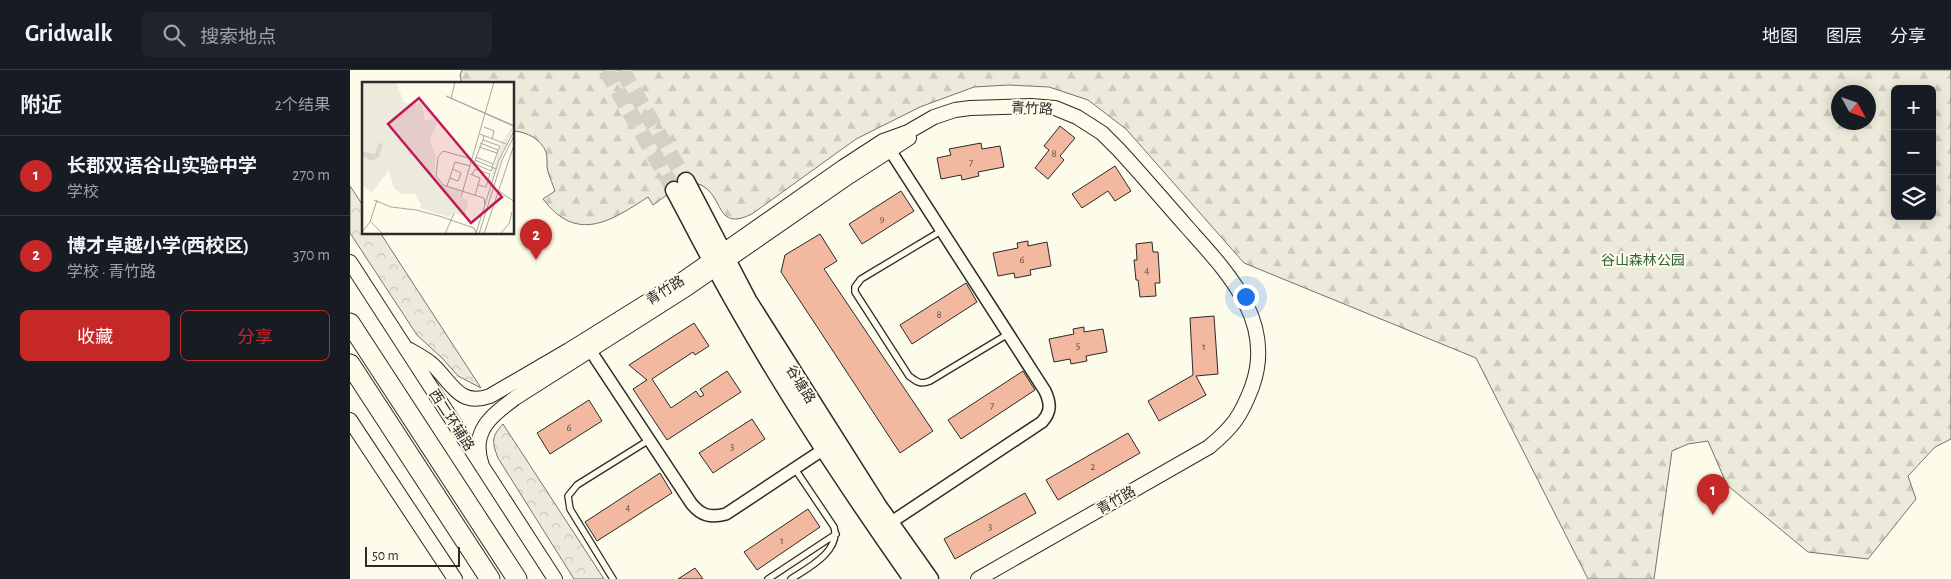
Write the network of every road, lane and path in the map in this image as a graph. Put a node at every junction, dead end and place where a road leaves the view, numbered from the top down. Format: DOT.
graph roads {
  1 [pos="886,146"];
  2 [pos="680,186"];
  3 [pos="941,231"];
  4 [pos="719,260"];
  5 [pos="350,262"];
  6 [pos="350,323"];
  7 [pos="1008,334"];
  8 [pos="587,346"];
  9 [pos="406,348"];
  10 [pos="350,364"];
  11 [pos="350,420"];
  12 [pos="650,440"];
  13 [pos="824,449"];
  14 [pos="482,466"];
  15 [pos="795,468"];
  16 [pos="890,523"];
  17 [pos="836,534"];
  18 [pos="455,579"];
  19 [pos="490,579"];
  20 [pos="517,579"];
  21 [pos="554,579"];
  22 [pos="613,579"];
  23 [pos="768,579"];
  24 [pos="792,579"];
  25 [pos="912,579"];
  26 [pos="930,579"];
  27 [pos="969,579"];
  28 [pos="978,579"];
  1 -- 3 [label="street"];
  1 -- 4 [label="street, 青竹路"];
  1 -- 27 [label="street, 青竹路"];
  1 -- 28 [label="street, 青竹路"];
  2 -- 4 [label="main road, 谷塘路"];
  3 -- 7 [label="street"];
  3 -- 7 [label="lane"];
  4 -- 8 [label="street, 青竹路"];
  4 -- 13 [label="main road, 谷塘路"];
  4 -- 16 [label="main road, 谷塘路"];
  5 -- 9 [label="street, 西二环辅路"];
  6 -- 20 [label="highway"];
  7 -- 16 [label="street"];
  8 -- 9 [label="street, 青竹路"];
  8 -- 12 [label="street"];
  8 -- 14 [label="street, 青竹路"];
  9 -- 14 [label="street, 西二环辅路"];
  10 -- 19 [label="highway"];
  11 -- 18 [label="street"];
  12 -- 15 [label="street"];
  12 -- 22 [label="lane"];
  13 -- 15 [label="street"];
  13 -- 25 [label="main road, 谷塘路"];
  14 -- 21 [label="street, 西二环辅路"];
  15 -- 17 [label="lane"];
  16 -- 26 [label="main road, 谷塘路"];
  17 -- 23 [label="lane"];
  17 -- 24 [label="lane"];
}
